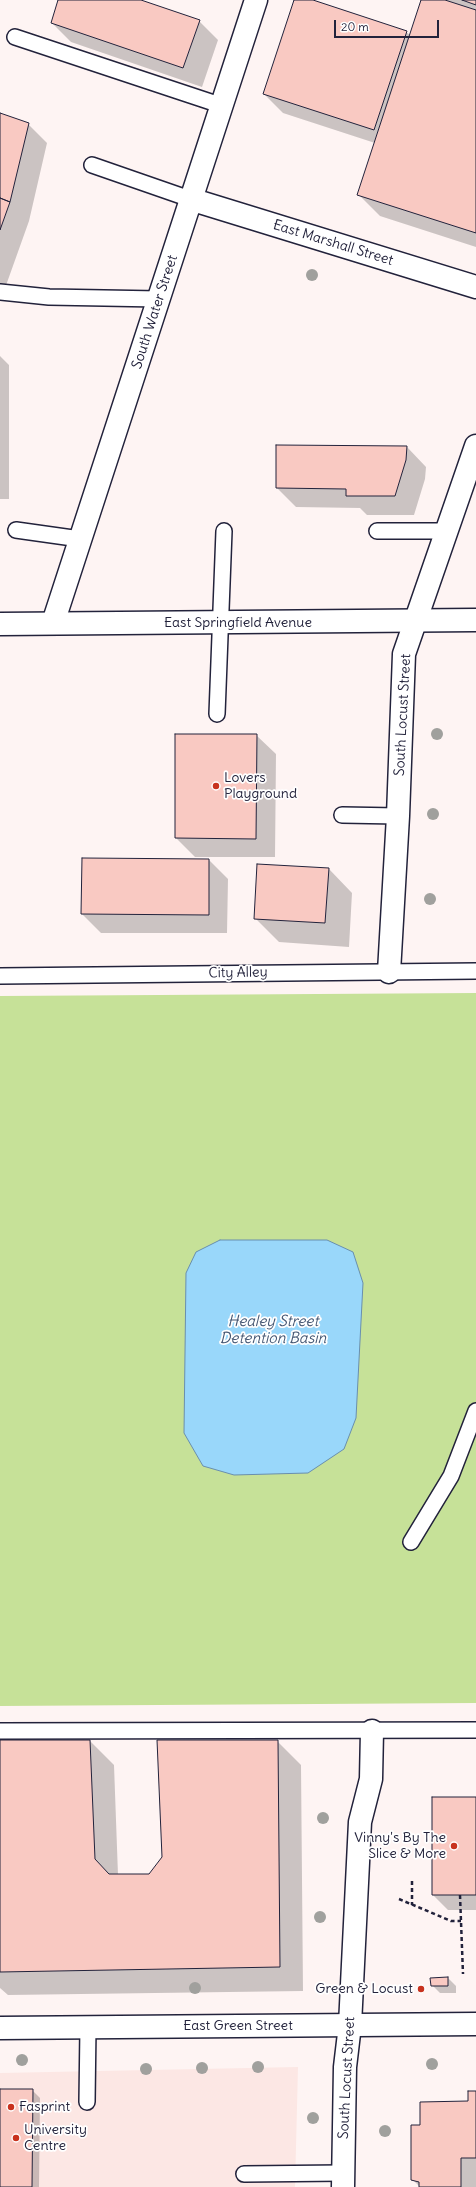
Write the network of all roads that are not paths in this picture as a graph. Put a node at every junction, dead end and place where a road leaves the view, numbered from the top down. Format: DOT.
graph roads {
  1 [pos="256,0"];
  2 [pos="15,37"];
  3 [pos="220,105"];
  4 [pos="92,165"];
  5 [pos="190,199"];
  6 [pos="476,287"];
  7 [pos="0,292"];
  8 [pos="159,299"];
  9 [pos="476,446"];
  10 [pos="16,530"];
  11 [pos="224,531"];
  12 [pos="377,531"];
  13 [pos="448,531"];
  14 [pos="80,539"];
  15 [pos="476,620"];
  16 [pos="415,622"];
  17 [pos="53,623"];
  18 [pos="221,623"];
  19 [pos="0,624"];
  20 [pos="217,714"];
  21 [pos="342,815"];
  22 [pos="398,816"];
  23 [pos="476,971"];
  24 [pos="389,972"];
  25 [pos="0,976"];
  26 [pos="476,1411"];
  27 [pos="411,1542"];
  28 [pos="372,1730"];
  29 [pos="476,1730"];
  30 [pos="0,1731"];
  31 [pos="476,2024"];
  32 [pos="350,2025"];
  33 [pos="88,2027"];
  34 [pos="0,2028"];
  35 [pos="88,2102"];
  36 [pos="244,2174"];
  37 [pos="343,2180"];
  1 -- 3 [label="street, South Water Street"];
  2 -- 3 [label="lane"];
  3 -- 5 [label="street, South Water Street"];
  4 -- 5 [label="lane"];
  5 -- 6 [label="street, East Marshall Street"];
  5 -- 8 [label="street, South Water Street"];
  7 -- 8 [label="lane"];
  8 -- 14 [label="street, South Water Street"];
  9 -- 13 [label="street, South Locust Street"];
  10 -- 14 [label="lane"];
  11 -- 18 [label="lane"];
  12 -- 13 [label="lane"];
  13 -- 16 [label="street, South Locust Street"];
  14 -- 17 [label="street, South Water Street"];
  15 -- 16 [label="street, East Springfield Avenue"];
  16 -- 18 [label="street, East Springfield Avenue"];
  16 -- 22 [label="street, South Locust Street"];
  17 -- 18 [label="street, East Springfield Avenue"];
  17 -- 19 [label="street, East Springfield Avenue"];
  18 -- 20 [label="lane"];
  21 -- 22 [label="lane"];
  22 -- 24 [label="street, South Locust Street"];
  23 -- 24 [label="lane, City Alley"];
  24 -- 25 [label="lane, City Alley"];
  26 -- 27 [label="lane"];
  28 -- 29 [label="lane"];
  28 -- 30 [label="lane"];
  28 -- 32 [label="street, South Locust Street"];
  31 -- 32 [label="street, East Green Street"];
  32 -- 33 [label="street, East Green Street"];
  32 -- 37 [label="street, South Locust Street"];
  33 -- 34 [label="street, East Green Street"];
  33 -- 35 [label="lane"];
  36 -- 37 [label="lane"];
}
